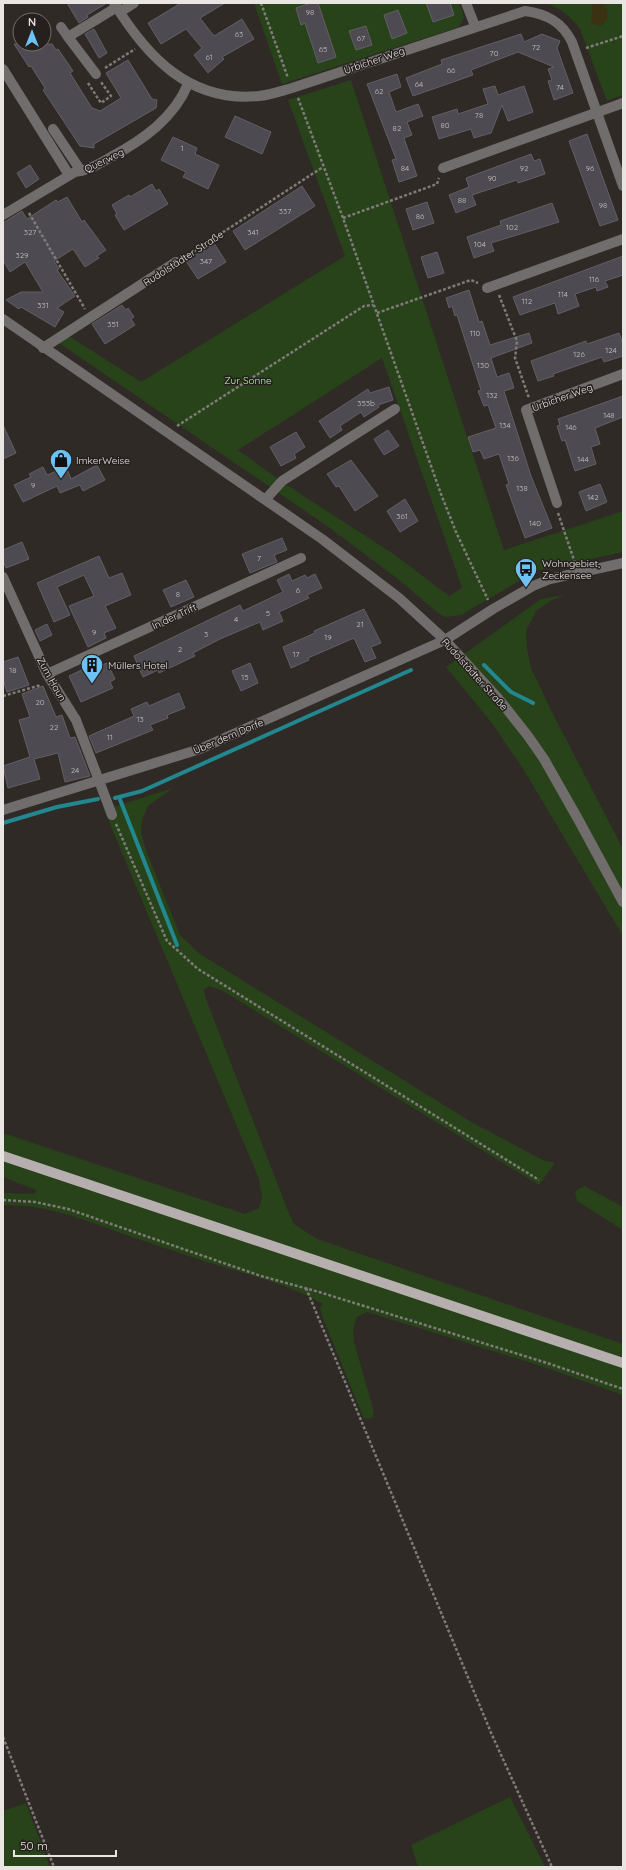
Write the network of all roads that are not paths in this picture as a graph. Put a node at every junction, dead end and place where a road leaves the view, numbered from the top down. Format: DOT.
graph roads {
  1 [pos="134,3"];
  2 [pos="466,3"];
  3 [pos="117,7"];
  4 [pos="475,26"];
  5 [pos="61,27"];
  6 [pos="68,37"];
  7 [pos="3,69"];
  8 [pos="96,74"];
  9 [pos="188,84"];
  10 [pos="623,103"];
  11 [pos="597,112"];
  12 [pos="53,129"];
  13 [pos="443,168"];
  14 [pos="81,171"];
  15 [pos="69,175"];
  16 [pos="623,186"];
  17 [pos="3,215"];
  18 [pos="623,239"];
  19 [pos="176,262"];
  20 [pos="491,286"];
  21 [pos="3,319"];
  22 [pos="43,348"];
  23 [pos="623,374"];
  24 [pos="395,409"];
  25 [pos="266,499"];
  26 [pos="557,503"];
  27 [pos="301,558"];
  28 [pos="623,563"];
  29 [pos="3,577"];
  30 [pos="445,640"];
  31 [pos="48,674"];
  32 [pos="99,781"];
  33 [pos="3,810"];
  34 [pos="112,816"];
  35 [pos="623,902"];
  36 [pos="3,1156"];
  37 [pos="623,1363"];
  1 -- 3 [label="street"];
  2 -- 4 [label="street"];
  3 -- 6 [label="street"];
  3 -- 9 [label="street, Urbicher Weg"];
  4 -- 9 [label="street, Urbicher Weg"];
  4 -- 11 [label="street, Urbicher Weg"];
  5 -- 6 [label="street"];
  6 -- 8 [label="street"];
  7 -- 15 [label="street"];
  9 -- 14 [label="street, Querweg"];
  10 -- 11 [label="street"];
  11 -- 13 [label="street"];
  11 -- 16 [label="street, Urbicher Weg"];
  12 -- 14 [label="street"];
  14 -- 15 [label="street, Querweg"];
  15 -- 17 [label="street, Querweg"];
  18 -- 20 [label="street"];
  19 -- 22 [label="street, Rudolstädter Straße"];
  21 -- 22 [label="street, Rudolstädter Straße"];
  22 -- 25 [label="street, Rudolstädter Straße"];
  23 -- 26 [label="street, Urbicher Weg"];
  24 -- 25 [label="street"];
  25 -- 30 [label="street, Rudolstädter Straße"];
  27 -- 31 [label="street, In der Trift"];
  28 -- 30 [label="street, Über dem Dorfe"];
  29 -- 31 [label="street, Zum Haun"];
  30 -- 32 [label="street, Über dem Dorfe"];
  30 -- 35 [label="street, Rudolstädter Straße"];
  31 -- 32 [label="street, Zum Haun"];
  32 -- 33 [label="street, Über dem Dorfe"];
  32 -- 34 [label="street, Zum Haun"];
  36 -- 37 [label="main road"];
}
